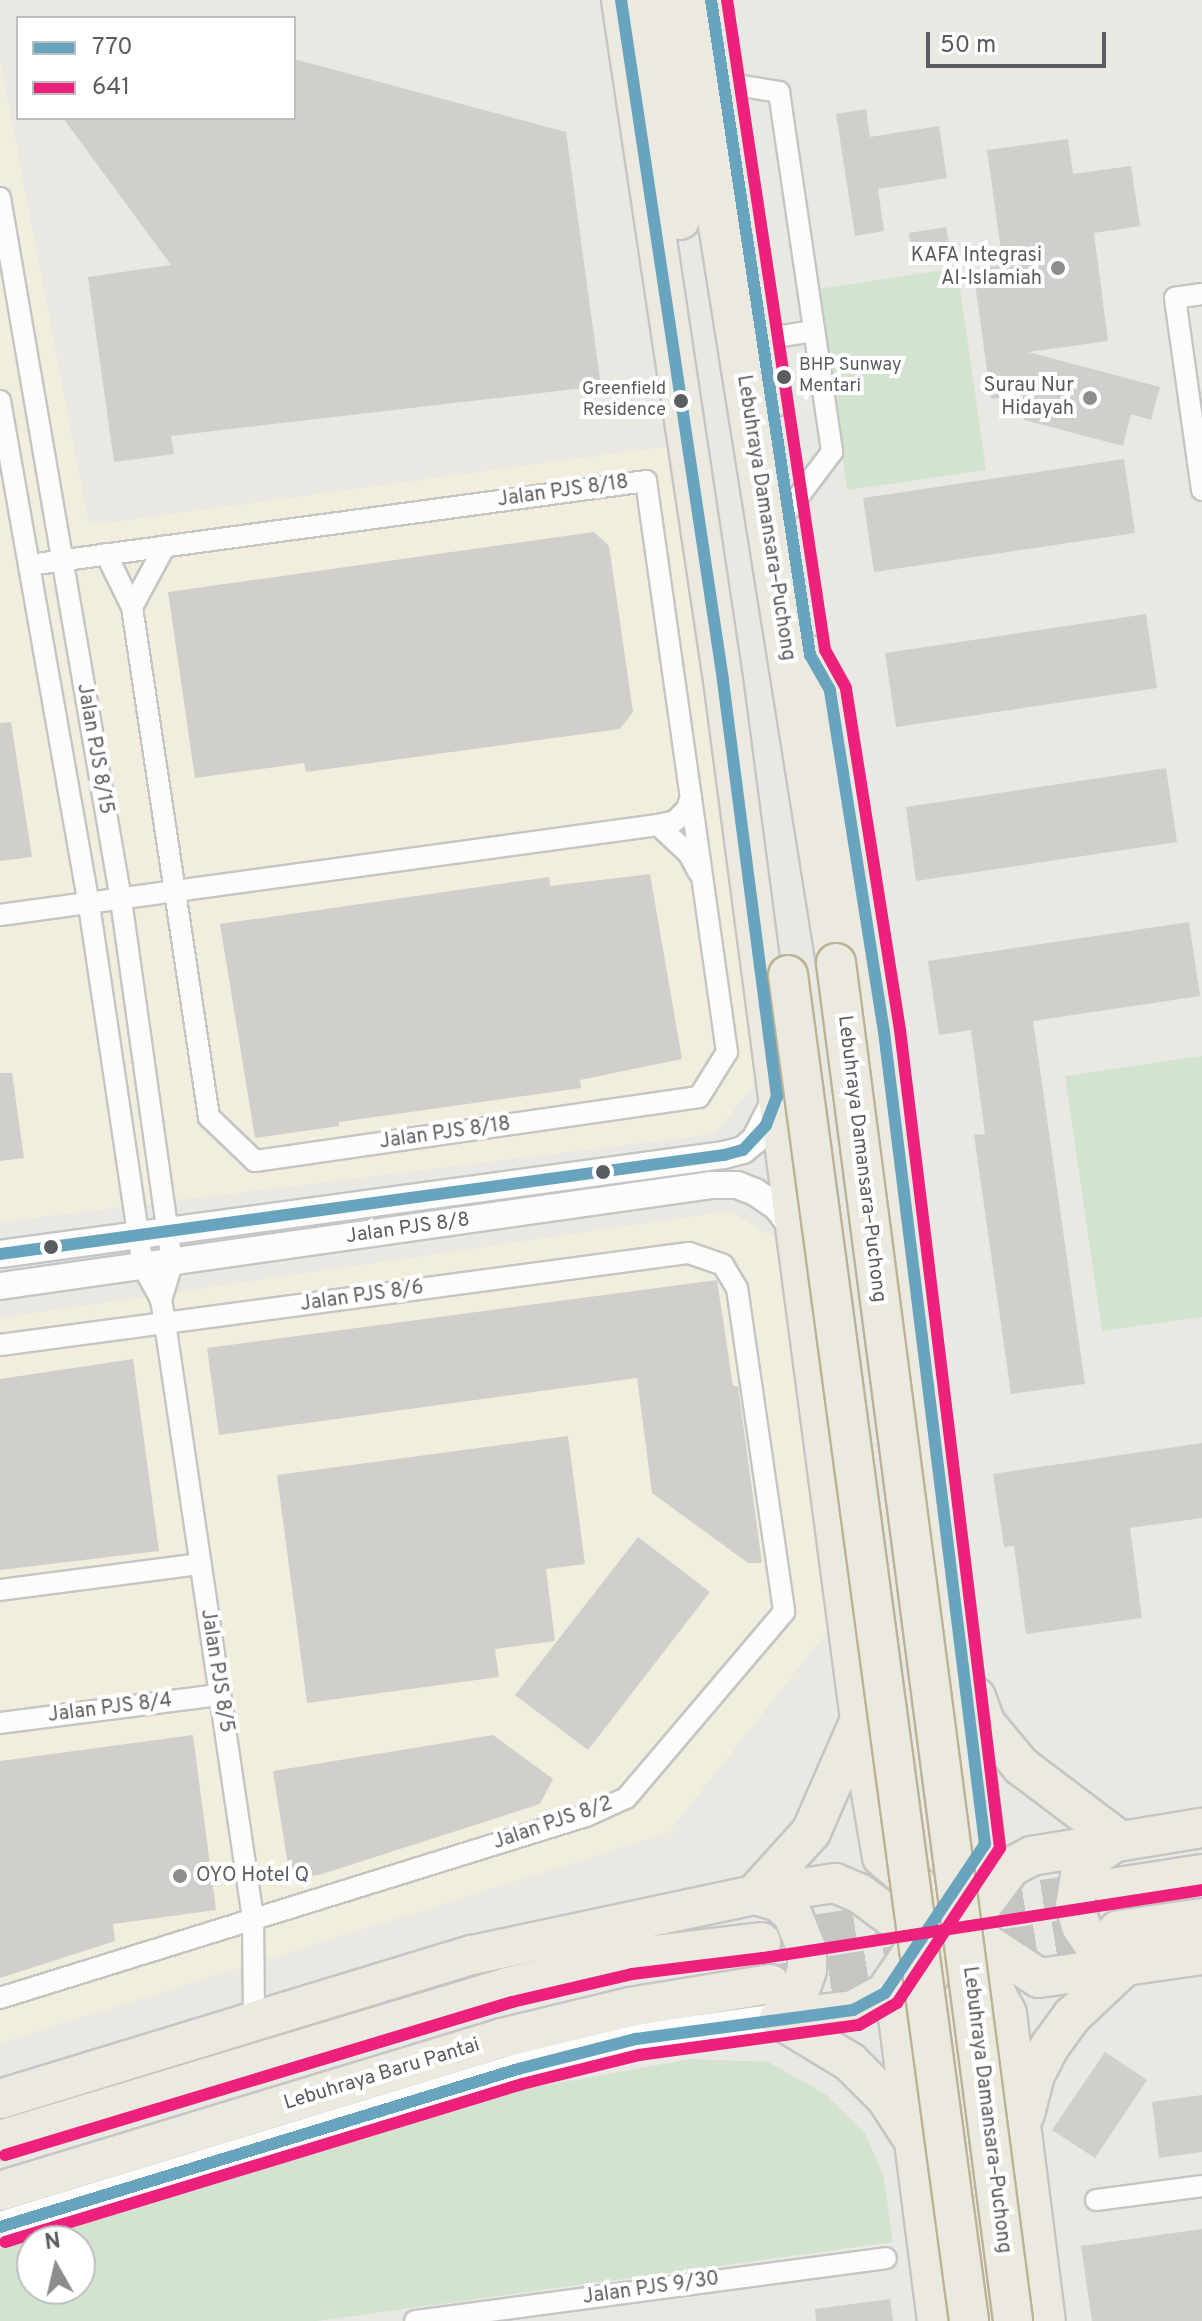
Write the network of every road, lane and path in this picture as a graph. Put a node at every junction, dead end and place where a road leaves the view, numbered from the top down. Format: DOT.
graph roads {
  1 [pos="682,0"];
  2 [pos="711,0"];
  3 [pos="631,5"];
  4 [pos="724,83"];
  5 [pos="0,198"];
  6 [pos="1202,294"];
  7 [pos="814,331"];
  8 [pos="763,339"];
  9 [pos="0,401"];
  10 [pos="6,470"];
  11 [pos="1202,489"];
  12 [pos="789,509"];
  13 [pos="165,546"];
  14 [pos="106,554"];
  15 [pos="61,560"];
  16 [pos="29,565"];
  17 [pos="132,607"];
  18 [pos="810,655"];
  19 [pos="810,794"];
  20 [pos="691,797"];
  21 [pos="658,825"];
  22 [pos="703,882"];
  23 [pos="175,893"];
  24 [pos="121,900"];
  25 [pos="89,905"];
  26 [pos="0,915"];
  27 [pos="777,1097"];
  28 [pos="167,1232"];
  29 [pos="797,1233"];
  30 [pos="139,1235"];
  31 [pos="0,1254"];
  32 [pos="172,1264"];
  33 [pos="723,1265"];
  34 [pos="143,1267"];
  35 [pos="0,1286"];
  36 [pos="161,1300"];
  37 [pos="165,1323"];
  38 [pos="0,1345"];
  39 [pos="200,1564"];
  40 [pos="0,1590"];
  41 [pos="966,1666"];
  42 [pos="220,1695"];
  43 [pos="860,1718"];
  44 [pos="0,1723"];
  45 [pos="973,1749"];
  46 [pos="865,1757"];
  47 [pos="1202,1828"];
  48 [pos="1118,1839"];
  49 [pos="1202,1874"];
  50 [pos="1112,1888"];
  51 [pos="754,1895"];
  52 [pos="253,1918"];
  53 [pos="1202,1918"];
  54 [pos="943,1933"];
  55 [pos="761,1942"];
  56 [pos="1121,1948"];
  57 [pos="1202,1955"];
  58 [pos="0,1998"];
  59 [pos="774,2002"];
  60 [pos="254,2020"];
  61 [pos="1014,2062"];
  62 [pos="906,2081"];
  63 [pos="0,2099"];
  64 [pos="1022,2126"];
  65 [pos="0,2140"];
  66 [pos="914,2141"];
  67 [pos="1202,2186"];
  68 [pos="0,2191"];
  69 [pos="1096,2200"];
  70 [pos="0,2227"];
  71 [pos="886,2258"];
  72 [pos="415,2321"];
  73 [pos="937,2321"];
  74 [pos="969,2321"];
  75 [pos="1013,2321"];
  76 [pos="1046,2321"];
  1 -- 19 [label="highway, Lebuhraya Damansara–Puchong"];
  2 -- 4 [label="highway"];
  3 -- 27 [label="highway"];
  3 -- 74 [label="highway, Lebuhraya Damansara–Puchong, bridge"];
  4 -- 7 [label="street"];
  4 -- 8 [label="highway"];
  5 -- 15 [label="street, Jalan PJS 8/15"];
  6 -- 11 [label="street"];
  7 -- 8 [label="street"];
  7 -- 12 [label="street"];
  8 -- 12 [label="highway"];
  9 -- 10 [label="street, Jalan PJS 8/15"];
  10 -- 16 [label="street, Jalan PJS 8/15"];
  12 -- 18 [label="highway"];
  13 -- 14 [label="street, Jalan PJS 8/18"];
  13 -- 17 [label="street"];
  13 -- 20 [label="street, Jalan PJS 8/18"];
  14 -- 15 [label="street, Jalan PJS 8/18"];
  14 -- 17 [label="street, Jalan PJS 8/18"];
  15 -- 16 [label="street, Jalan PJS 8/18"];
  15 -- 24 [label="street, Jalan PJS 8/15"];
  16 -- 25 [label="street, Jalan PJS 8/15"];
  17 -- 23 [label="street, Jalan PJS 8/18"];
  18 -- 19 [label="highway"];
  18 -- 41 [label="highway"];
  19 -- 75 [label="highway, Lebuhraya Damansara–Puchong, bridge"];
  20 -- 21 [label="street"];
  20 -- 22 [label="street, Jalan PJS 8/18"];
  21 -- 22 [label="street, Jalan PJS 8/18"];
  21 -- 23 [label="street"];
  22 -- 23 [label="street, Jalan PJS 8/18"];
  23 -- 24 [label="street"];
  24 -- 25 [label="street"];
  24 -- 28 [label="street, Jalan PJS 8/15"];
  25 -- 26 [label="street"];
  25 -- 30 [label="street, Jalan PJS 8/15"];
  27 -- 28 [label="street, Jalan PJS 8/8"];
  27 -- 29 [label="highway"];
  28 -- 30 [label="street, Jalan PJS 8/8"];
  28 -- 32 [label="street, Jalan PJS 8/15"];
  29 -- 32 [label="street, Jalan PJS 8/8"];
  29 -- 43 [label="highway"];
  30 -- 31 [label="street, Jalan PJS 8/8"];
  30 -- 34 [label="street, Jalan PJS 8/15"];
  32 -- 34 [label="street, Jalan PJS 8/8"];
  32 -- 36 [label="street, Jalan PJS 8/15"];
  33 -- 37 [label="street, Jalan PJS 8/6"];
  33 -- 52 [label="street, Jalan PJS 8/2"];
  34 -- 35 [label="street, Jalan PJS 8/8"];
  34 -- 36 [label="street, Jalan PJS 8/15"];
  36 -- 37 [label="street, Jalan PJS 8/15"];
  37 -- 38 [label="street, Jalan PJS 8/6"];
  37 -- 39 [label="street, Jalan PJS 8/5"];
  39 -- 40 [label="street"];
  39 -- 42 [label="street, Jalan PJS 8/5"];
  41 -- 45 [label="highway"];
  41 -- 48 [label="highway"];
  42 -- 44 [label="street, Jalan PJS 8/4"];
  42 -- 52 [label="street, Jalan PJS 8/5"];
  43 -- 46 [label="highway"];
  43 -- 51 [label="highway"];
  45 -- 46 [label="highway"];
  45 -- 54 [label="highway"];
  46 -- 54 [label="highway"];
  47 -- 48 [label="highway"];
  48 -- 54 [label="highway"];
  48 -- 56 [label="highway"];
  49 -- 50 [label="highway"];
  51 -- 54 [label="highway"];
  51 -- 59 [label="highway"];
  51 -- 60 [label="highway"];
  52 -- 58 [label="street, Jalan PJS 8/2"];
  52 -- 60 [label="street, Jalan PJS 8/5"];
  53 -- 56 [label="highway"];
  54 -- 56 [label="highway"];
  54 -- 59 [label="highway, Lebuhraya Baru Pantai"];
  54 -- 61 [label="highway"];
  54 -- 62 [label="highway"];
  55 -- 65 [label="highway"];
  56 -- 57 [label="highway"];
  56 -- 64 [label="highway"];
  59 -- 66 [label="highway"];
  59 -- 68 [label="highway, Lebuhraya Baru Pantai"];
  59 -- 70 [label="main road"];
  60 -- 63 [label="highway"];
  61 -- 62 [label="highway"];
  61 -- 64 [label="highway"];
  62 -- 66 [label="highway"];
  64 -- 76 [label="highway"];
  66 -- 73 [label="highway"];
  67 -- 69 [label="street"];
  71 -- 72 [label="street, Jalan PJS 9/30"];
}
